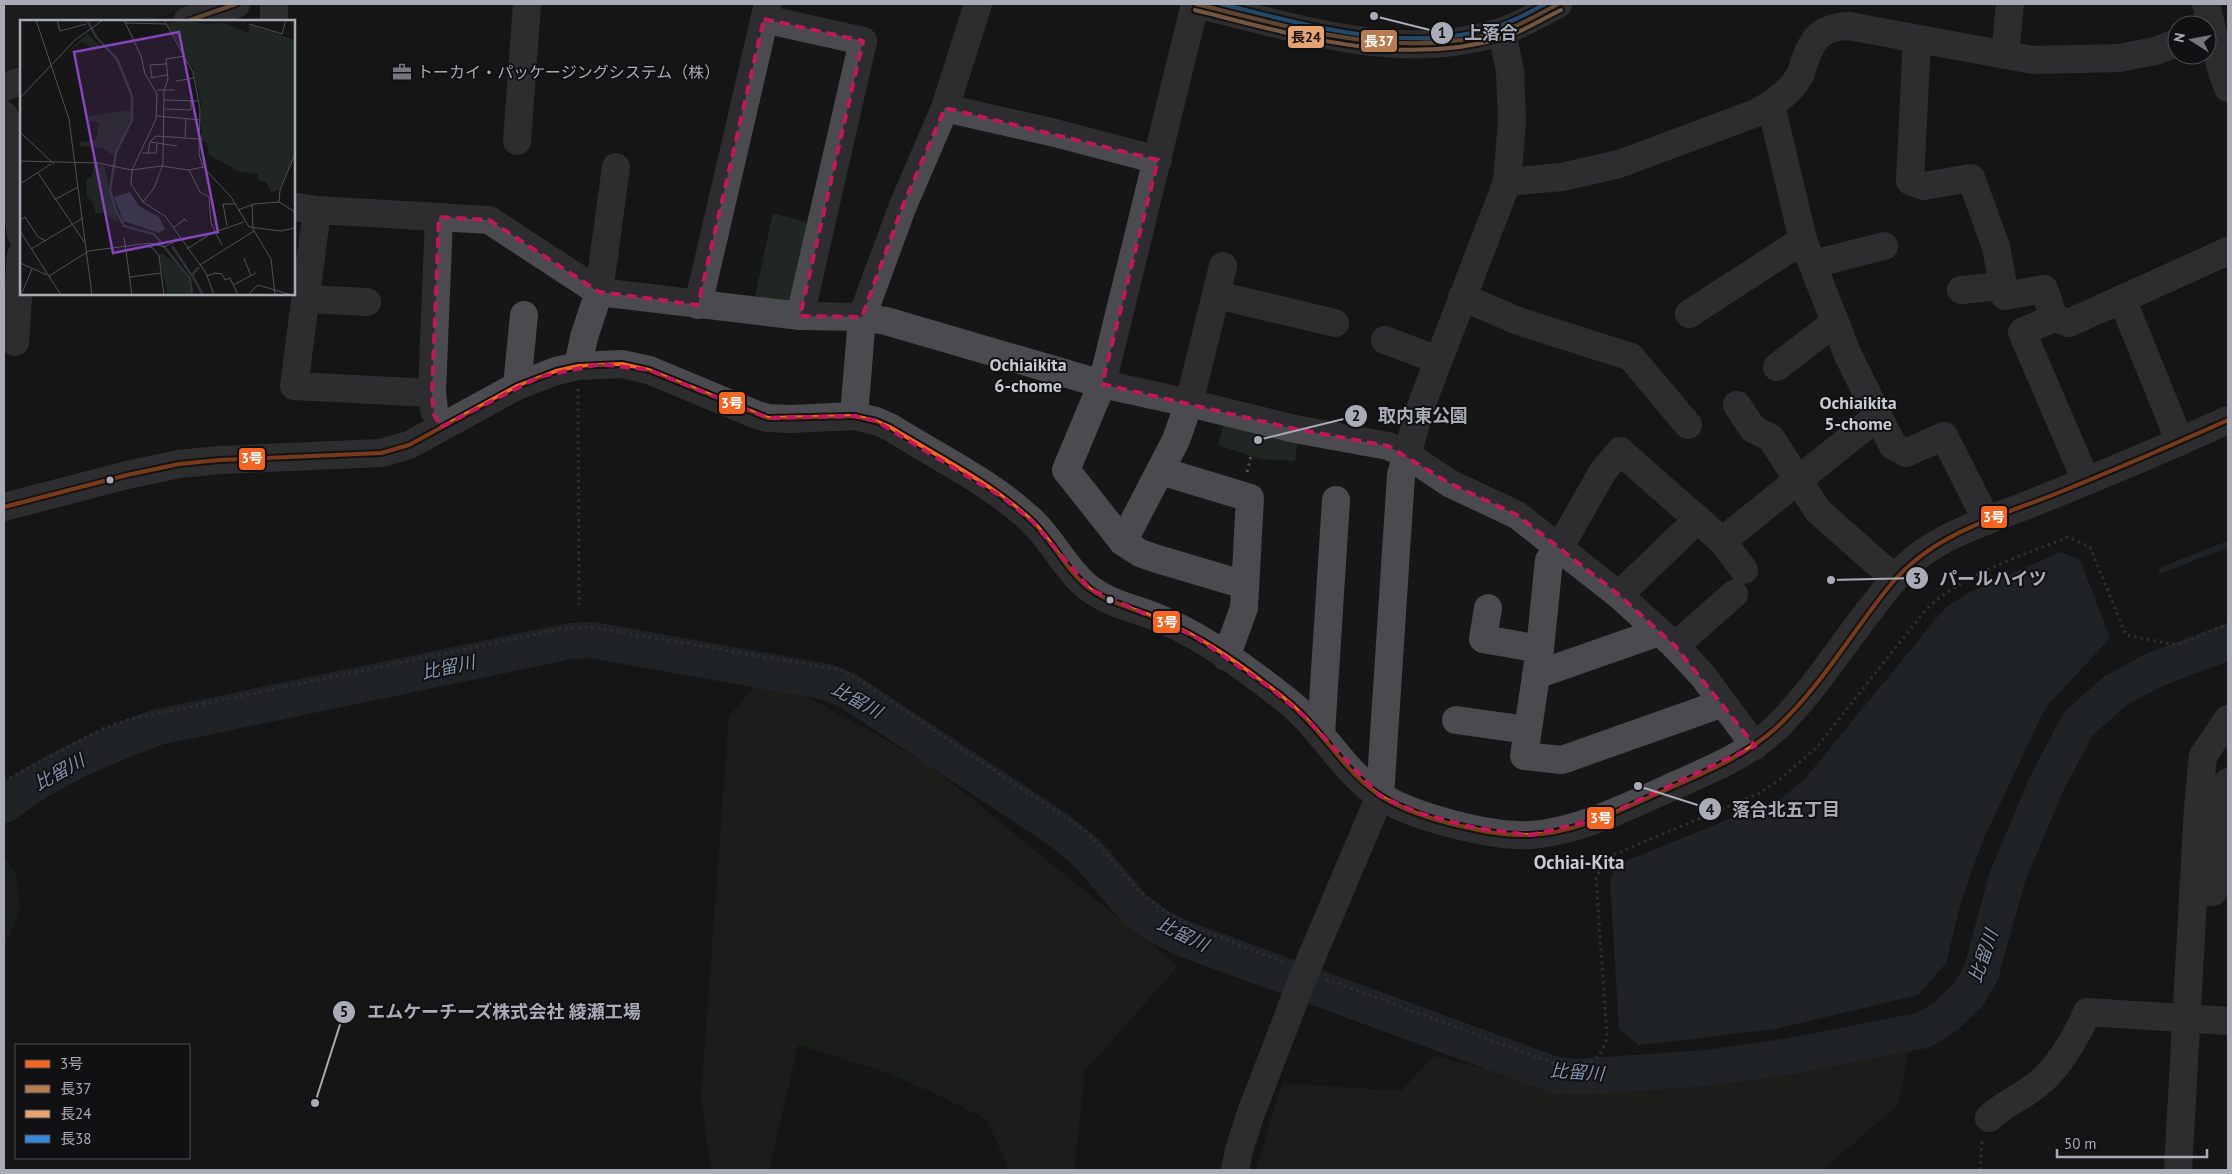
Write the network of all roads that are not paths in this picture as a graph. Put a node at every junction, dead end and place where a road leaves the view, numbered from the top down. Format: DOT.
graph roads {
  1 [pos="236,4"];
  2 [pos="274,4"];
  3 [pos="527,4"];
  4 [pos="978,4"];
  5 [pos="1196,4"];
  6 [pos="1558,4"];
  7 [pos="2010,4"];
  8 [pos="766,11"];
  9 [pos="190,20"];
  10 [pos="274,20"];
  11 [pos="1502,32"];
  12 [pos="2217,38"];
  13 [pos="1917,39"];
  14 [pos="2167,47"];
  15 [pos="2005,55"];
  16 [pos="20,81"];
  17 [pos="4,87"];
  18 [pos="2228,88"];
  19 [pos="1771,105"];
  20 [pos="945,108"];
  21 [pos="4,115"];
  22 [pos="20,139"];
  23 [pos="517,140"];
  24 [pos="1158,160"];
  25 [pos="616,167"];
  26 [pos="1507,182"];
  27 [pos="306,208"];
  28 [pos="439,217"];
  29 [pos="20,228"];
  30 [pos="1884,246"];
  31 [pos="2228,251"];
  32 [pos="1808,252"];
  33 [pos="1223,266"];
  34 [pos="20,270"];
  35 [pos="2003,286"];
  36 [pos="1961,290"];
  37 [pos="599,292"];
  38 [pos="1217,295"];
  39 [pos="1462,297"];
  40 [pos="306,299"];
  41 [pos="2122,299"];
  42 [pos="367,302"];
  43 [pos="698,305"];
  44 [pos="1689,314"];
  45 [pos="524,315"];
  46 [pos="800,316"];
  47 [pos="862,317"];
  48 [pos="2054,318"];
  49 [pos="1834,323"];
  50 [pos="1335,324"];
  51 [pos="1385,340"];
  52 [pos="15,342"];
  53 [pos="1438,360"];
  54 [pos="578,366"];
  55 [pos="1777,366"];
  56 [pos="1102,384"];
  57 [pos="517,386"];
  58 [pos="432,393"];
  59 [pos="1189,402"];
  60 [pos="1737,405"];
  61 [pos="854,416"];
  62 [pos="1878,416"];
  63 [pos="2228,420"];
  64 [pos="1688,425"];
  65 [pos="441,428"];
  66 [pos="2180,442"];
  67 [pos="1406,454"];
  68 [pos="1161,471"];
  69 [pos="1798,480"];
  70 [pos="2086,481"];
  71 [pos="1336,500"];
  72 [pos="4,507"];
  73 [pos="1698,519"];
  74 [pos="1987,522"];
  75 [pos="1722,541"];
  76 [pos="1123,542"];
  77 [pos="1560,547"];
  78 [pos="1744,570"];
  79 [pos="1894,578"];
  80 [pos="1245,585"];
  81 [pos="1734,594"];
  82 [pos="1619,595"];
  83 [pos="1488,608"];
  84 [pos="1667,639"];
  85 [pos="1226,657"];
  86 [pos="1538,662"];
  87 [pos="1723,703"];
  88 [pos="2228,719"];
  89 [pos="1456,720"];
  90 [pos="1527,730"];
  91 [pos="1321,734"];
  92 [pos="1755,746"];
  93 [pos="2228,782"];
  94 [pos="1380,796"];
  95 [pos="2194,892"];
  96 [pos="2188,1019"];
  97 [pos="2228,1021"];
  98 [pos="1989,1118"];
  99 [pos="1235,1170"];
  100 [pos="2178,1170"];
  1 -- 9 [label="street"];
  2 -- 10 [label="street"];
  3 -- 23 [label="street"];
  4 -- 20 [label="street"];
  5 -- 11 [label="street"];
  5 -- 24 [label="street"];
  6 -- 11 [label="street"];
  7 -- 15 [label="street"];
  8 -- 43 [label="street"];
  8 -- 46 [label="street"];
  11 -- 26 [label="street"];
  12 -- 18 [label="street"];
  13 -- 15 [label="street"];
  13 -- 19 [label="street"];
  13 -- 35 [label="street"];
  14 -- 15 [label="street"];
  16 -- 17 [label="street"];
  19 -- 26 [label="street"];
  19 -- 32 [label="street"];
  20 -- 24 [label="street"];
  20 -- 47 [label="street"];
  21 -- 22 [label="street"];
  22 -- 29 [label="street"];
  24 -- 56 [label="street"];
  25 -- 37 [label="street"];
  26 -- 39 [label="street"];
  27 -- 28 [label="street"];
  27 -- 40 [label="street"];
  28 -- 37 [label="street"];
  28 -- 58 [label="street"];
  30 -- 32 [label="street"];
  31 -- 41 [label="street"];
  32 -- 44 [label="street"];
  32 -- 49 [label="street"];
  33 -- 38 [label="street"];
  34 -- 52 [label="street"];
  35 -- 36 [label="street"];
  35 -- 48 [label="street"];
  37 -- 43 [label="street"];
  37 -- 54 [label="street"];
  38 -- 50 [label="street"];
  38 -- 59 [label="street"];
  39 -- 53 [label="street"];
  39 -- 64 [label="street"];
  40 -- 42 [label="street"];
  40 -- 58 [label="street"];
  41 -- 48 [label="street"];
  41 -- 66 [label="street"];
  43 -- 46 [label="street"];
  45 -- 57 [label="street"];
  46 -- 47 [label="street"];
  47 -- 56 [label="street"];
  47 -- 61 [label="street"];
  48 -- 70 [label="street"];
  49 -- 55 [label="street"];
  49 -- 62 [label="street"];
  51 -- 53 [label="street"];
  53 -- 67 [label="street"];
  54 -- 57 [label="street"];
  54 -- 61 [label="street"];
  56 -- 59 [label="street"];
  56 -- 76 [label="street"];
  57 -- 65 [label="street"];
  58 -- 65 [label="street"];
  59 -- 67 [label="street"];
  59 -- 68 [label="street"];
  60 -- 69 [label="street"];
  61 -- 85 [label="street"];
  62 -- 69 [label="street"];
  62 -- 74 [label="street"];
  63 -- 66 [label="street"];
  65 -- 72 [label="street"];
  66 -- 70 [label="street"];
  67 -- 77 [label="street"];
  67 -- 94 [label="street"];
  68 -- 76 [label="street"];
  68 -- 80 [label="street"];
  69 -- 75 [label="street"];
  69 -- 79 [label="street"];
  70 -- 74 [label="street"];
  71 -- 91 [label="street"];
  73 -- 75 [label="street"];
  73 -- 77 [label="street"];
  73 -- 82 [label="street"];
  74 -- 79 [label="street"];
  75 -- 78 [label="street"];
  76 -- 80 [label="street"];
  77 -- 82 [label="street"];
  77 -- 86 [label="street"];
  79 -- 92 [label="street"];
  80 -- 85 [label="street"];
  81 -- 84 [label="street"];
  82 -- 84 [label="street"];
  83 -- 86 [label="street"];
  84 -- 86 [label="street"];
  84 -- 87 [label="street"];
  85 -- 91 [label="street"];
  86 -- 90 [label="street"];
  87 -- 90 [label="street"];
  87 -- 92 [label="street"];
  88 -- 95 [label="street"];
  89 -- 90 [label="street"];
  91 -- 94 [label="street"];
  92 -- 94 [label="street"];
  93 -- 95 [label="street"];
  94 -- 99 [label="street"];
  95 -- 96 [label="street"];
  96 -- 97 [label="street"];
  96 -- 98 [label="street"];
  96 -- 100 [label="street"];
}
